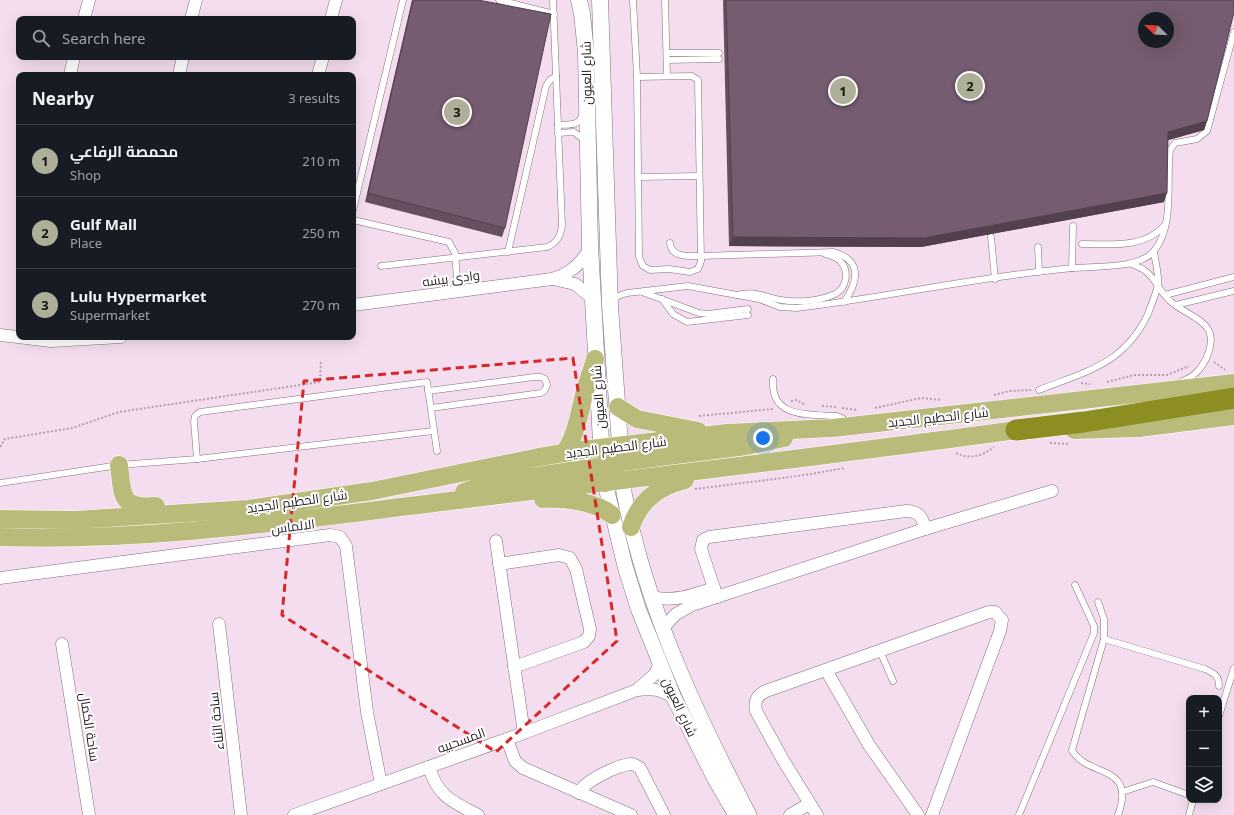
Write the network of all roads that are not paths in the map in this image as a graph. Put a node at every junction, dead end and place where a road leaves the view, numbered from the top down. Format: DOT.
graph roads {
  1 [pos="89,0"];
  2 [pos="196,0"];
  3 [pos="336,0"];
  4 [pos="403,0"];
  5 [pos="499,0"];
  6 [pos="553,0"];
  7 [pos="579,0"];
  8 [pos="600,0"];
  9 [pos="632,0"];
  10 [pos="665,0"];
  11 [pos="554,14"];
  12 [pos="85,16"];
  13 [pos="192,16"];
  14 [pos="332,16"];
  15 [pos="1234,32"];
  16 [pos="667,56"];
  17 [pos="719,56"];
  18 [pos="73,60"];
  19 [pos="182,60"];
  20 [pos="322,60"];
  21 [pos="71,72"];
  22 [pos="180,72"];
  23 [pos="319,72"];
  24 [pos="556,76"];
  25 [pos="667,76"];
  26 [pos="586,77"];
  27 [pos="637,77"];
  28 [pos="558,125"];
  29 [pos="558,133"];
  30 [pos="588,151"];
  31 [pos="699,176"];
  32 [pos="639,177"];
  33 [pos="356,197"];
  34 [pos="356,221"];
  35 [pos="1166,224"];
  36 [pos="1072,226"];
  37 [pos="991,237"];
  38 [pos="670,242"];
  39 [pos="1082,244"];
  40 [pos="590,246"];
  41 [pos="1038,247"];
  42 [pos="1154,251"];
  43 [pos="508,252"];
  44 [pos="821,253"];
  45 [pos="700,256"];
  46 [pos="455,258"];
  47 [pos="1130,263"];
  48 [pos="382,266"];
  49 [pos="1072,268"];
  50 [pos="1039,272"];
  51 [pos="1234,277"];
  52 [pos="552,279"];
  53 [pos="995,279"];
  54 [pos="1158,283"];
  55 [pos="639,291"];
  56 [pos="1234,291"];
  57 [pos="458,292"];
  58 [pos="737,295"];
  59 [pos="1165,295"];
  60 [pos="592,298"];
  61 [pos="662,300"];
  62 [pos="844,302"];
  63 [pos="356,305"];
  64 [pos="1176,305"];
  65 [pos="610,306"];
  66 [pos="0,335"];
  67 [pos="16,337"];
  68 [pos="42,340"];
  69 [pos="68,340"];
  70 [pos="596,359"];
  71 [pos="1232,377"];
  72 [pos="773,379"];
  73 [pos="1038,390"];
  74 [pos="428,391"];
  75 [pos="1140,395"];
  76 [pos="1234,398"];
  77 [pos="618,407"];
  78 [pos="431,408"];
  79 [pos="1234,416"];
  80 [pos="842,427"];
  81 [pos="1016,430"];
  82 [pos="433,431"];
  83 [pos="727,433"];
  84 [pos="436,451"];
  85 [pos="564,453"];
  86 [pos="621,454"];
  87 [pos="602,457"];
  88 [pos="197,459"];
  89 [pos="119,465"];
  90 [pos="719,468"];
  91 [pos="613,482"];
  92 [pos="0,483"];
  93 [pos="1052,491"];
  94 [pos="504,494"];
  95 [pos="450,501"];
  96 [pos="248,509"];
  97 [pos="612,515"];
  98 [pos="0,519"];
  99 [pos="631,527"];
  100 [pos="925,529"];
  101 [pos="0,536"];
  102 [pos="41,538"];
  103 [pos="496,541"];
  104 [pos="0,544"];
  105 [pos="499,564"];
  106 [pos="0,578"];
  107 [pos="1075,585"];
  108 [pos="715,592"];
  109 [pos="653,597"];
  110 [pos="690,601"];
  111 [pos="1098,602"];
  112 [pos="219,624"];
  113 [pos="664,627"];
  114 [pos="1104,639"];
  115 [pos="62,644"];
  116 [pos="880,651"];
  117 [pos="660,663"];
  118 [pos="514,667"];
  119 [pos="1234,668"];
  120 [pos="826,670"];
  121 [pos="893,681"];
  122 [pos="1219,686"];
  123 [pos="637,690"];
  124 [pos="674,698"];
  125 [pos="1222,706"];
  126 [pos="524,733"];
  127 [pos="507,739"];
  128 [pos="429,767"];
  129 [pos="381,784"];
  130 [pos="1122,792"];
  131 [pos="579,793"];
  132 [pos="1186,794"];
  133 [pos="1193,803"];
  134 [pos="809,804"];
  135 [pos="89,815"];
  136 [pos="241,815"];
  137 [pos="294,815"];
  138 [pos="478,815"];
  139 [pos="631,815"];
  140 [pos="664,815"];
  141 [pos="736,815"];
  142 [pos="749,815"];
  143 [pos="790,815"];
  144 [pos="817,815"];
  145 [pos="918,815"];
  146 [pos="932,815"];
  147 [pos="1018,815"];
  148 [pos="1118,815"];
  149 [pos="1189,815"];
  1 -- 12 [label="street"];
  2 -- 13 [label="street"];
  3 -- 14 [label="street"];
  4 -- 33 [label="lane"];
  5 -- 11 [label="lane"];
  6 -- 11 [label="lane"];
  7 -- 26 [label="main road, شارع العيون"];
  8 -- 65 [label="main road, شارع العيون"];
  9 -- 27 [label="lane"];
  10 -- 16 [label="lane"];
  11 -- 24 [label="lane"];
  15 -- 35 [label="lane"];
  16 -- 17 [label="lane"];
  16 -- 25 [label="lane"];
  18 -- 21 [label="street"];
  19 -- 22 [label="street"];
  20 -- 23 [label="street"];
  24 -- 28 [label="lane"];
  24 -- 43 [label="lane"];
  25 -- 27 [label="lane"];
  25 -- 31 [label="lane"];
  26 -- 28 [label="lane"];
  26 -- 30 [label="main road, شارع العيون"];
  27 -- 32 [label="lane"];
  28 -- 29 [label="lane"];
  29 -- 30 [label="lane"];
  29 -- 43 [label="lane"];
  30 -- 40 [label="main road, شارع العيون"];
  31 -- 32 [label="lane"];
  31 -- 45 [label="lane"];
  32 -- 45 [label="lane"];
  34 -- 46 [label="lane"];
  35 -- 39 [label="lane"];
  35 -- 42 [label="lane"];
  36 -- 49 [label="lane"];
  37 -- 53 [label="lane"];
  38 -- 45 [label="lane"];
  40 -- 52 [label="street, وادى بيشه"];
  40 -- 60 [label="main road, شارع العيون"];
  41 -- 50 [label="lane"];
  42 -- 47 [label="lane"];
  42 -- 54 [label="lane"];
  43 -- 46 [label="lane"];
  44 -- 45 [label="lane"];
  44 -- 58 [label="lane"];
  44 -- 62 [label="lane"];
  46 -- 48 [label="lane"];
  46 -- 57 [label="lane"];
  47 -- 49 [label="lane"];
  47 -- 54 [label="lane"];
  49 -- 50 [label="lane"];
  50 -- 53 [label="lane"];
  51 -- 59 [label="lane"];
  52 -- 57 [label="street, وادى بيشه"];
  52 -- 60 [label="street, وادى بيشه"];
  53 -- 62 [label="lane"];
  54 -- 59 [label="lane"];
  54 -- 73 [label="lane"];
  55 -- 58 [label="lane"];
  55 -- 61 [label="lane"];
  55 -- 65 [label="lane"];
  56 -- 64 [label="lane"];
  57 -- 63 [label="street, وادى بيشه"];
  58 -- 62 [label="lane"];
  59 -- 64 [label="lane"];
  60 -- 70 [label="main road, شارع العيون"];
  61 -- 61 [label="lane"];
  64 -- 75 [label="lane"];
  65 -- 77 [label="main road, شارع العيون"];
  66 -- 67 [label="street"];
  68 -- 69 [label="street"];
  70 -- 85 [label="main road"];
  70 -- 87 [label="main road, شارع العيون"];
  71 -- 75 [label="main road, شارع الحطيم الجديد"];
  72 -- 80 [label="lane"];
  74 -- 78 [label="lane"];
  74 -- 78 [label="lane"];
  74 -- 88 [label="lane"];
  75 -- 80 [label="main road, شارع الحطيم الجديد"];
  76 -- 81 [label="highway"];
  77 -- 83 [label="main road"];
  77 -- 86 [label="main road, شارع العيون"];
  78 -- 82 [label="lane"];
  79 -- 81 [label="main road, شارع الحطيم الجديد"];
  80 -- 83 [label="main road, شارع الحطيم الجديد"];
  80 -- 86 [label="main road"];
  81 -- 90 [label="main road, شارع الحطيم الجديد"];
  82 -- 84 [label="lane"];
  82 -- 88 [label="lane"];
  83 -- 86 [label="main road, شارع الحطيم الجديد"];
  85 -- 87 [label="main road, شارع الحطيم الجديد"];
  85 -- 96 [label="main road, شارع الحطيم الجديد"];
  86 -- 87 [label="main road"];
  86 -- 91 [label="main road"];
  87 -- 91 [label="main road, شارع العيون"];
  87 -- 95 [label="main road"];
  88 -- 89 [label="lane"];
  89 -- 92 [label="lane"];
  89 -- 96 [label="main road"];
  90 -- 91 [label="main road, شارع الحطيم الجديد"];
  90 -- 99 [label="main road"];
  91 -- 94 [label="main road, شارع الحطيم الجديد"];
  91 -- 97 [label="street, شارع العيون"];
  91 -- 99 [label="street, شارع العيون"];
  93 -- 100 [label="street"];
  94 -- 95 [label="main road, شارع الحطيم الجديد"];
  94 -- 97 [label="main road"];
  95 -- 102 [label="main road, شارع الحطيم الجديد"];
  96 -- 98 [label="main road, شارع الحطيم الجديد"];
  97 -- 117 [label="street, شارع العيون"];
  99 -- 109 [label="street, شارع العيون"];
  100 -- 108 [label="street"];
  100 -- 108 [label="street"];
  101 -- 102 [label="main road, شارع الحطيم الجديد"];
  102 -- 104 [label="main road"];
  103 -- 105 [label="street"];
  105 -- 118 [label="street"];
  105 -- 118 [label="street"];
  106 -- 129 [label="street, الالماس"];
  107 -- 147 [label="lane"];
  108 -- 110 [label="street"];
  109 -- 110 [label="street"];
  109 -- 113 [label="street, شارع العيون"];
  110 -- 113 [label="street"];
  111 -- 114 [label="lane"];
  112 -- 136 [label="street, ساحة الثناء"];
  113 -- 142 [label="street, شارع العيون"];
  114 -- 122 [label="lane"];
  114 -- 130 [label="lane"];
  115 -- 135 [label="street, ساحة الكمال"];
  116 -- 120 [label="street"];
  116 -- 121 [label="lane"];
  116 -- 146 [label="street"];
  117 -- 123 [label="street, المسحبيه"];
  117 -- 124 [label="street, شارع العيون"];
  118 -- 126 [label="street"];
  119 -- 125 [label="lane"];
  120 -- 134 [label="street"];
  120 -- 145 [label="street"];
  123 -- 124 [label="street, المسحبيه"];
  123 -- 126 [label="street, المسحبيه"];
  124 -- 141 [label="street, شارع العيون"];
  126 -- 127 [label="street, المسحبيه"];
  127 -- 128 [label="street, المسحبيه"];
  127 -- 131 [label="street"];
  128 -- 129 [label="street, المسحبيه"];
  128 -- 138 [label="street"];
  129 -- 137 [label="street, المسحبيه"];
  130 -- 132 [label="lane"];
  130 -- 148 [label="lane"];
  131 -- 139 [label="street"];
  131 -- 140 [label="street"];
  133 -- 149 [label="lane"];
  134 -- 143 [label="street"];
  134 -- 144 [label="street"];
}
